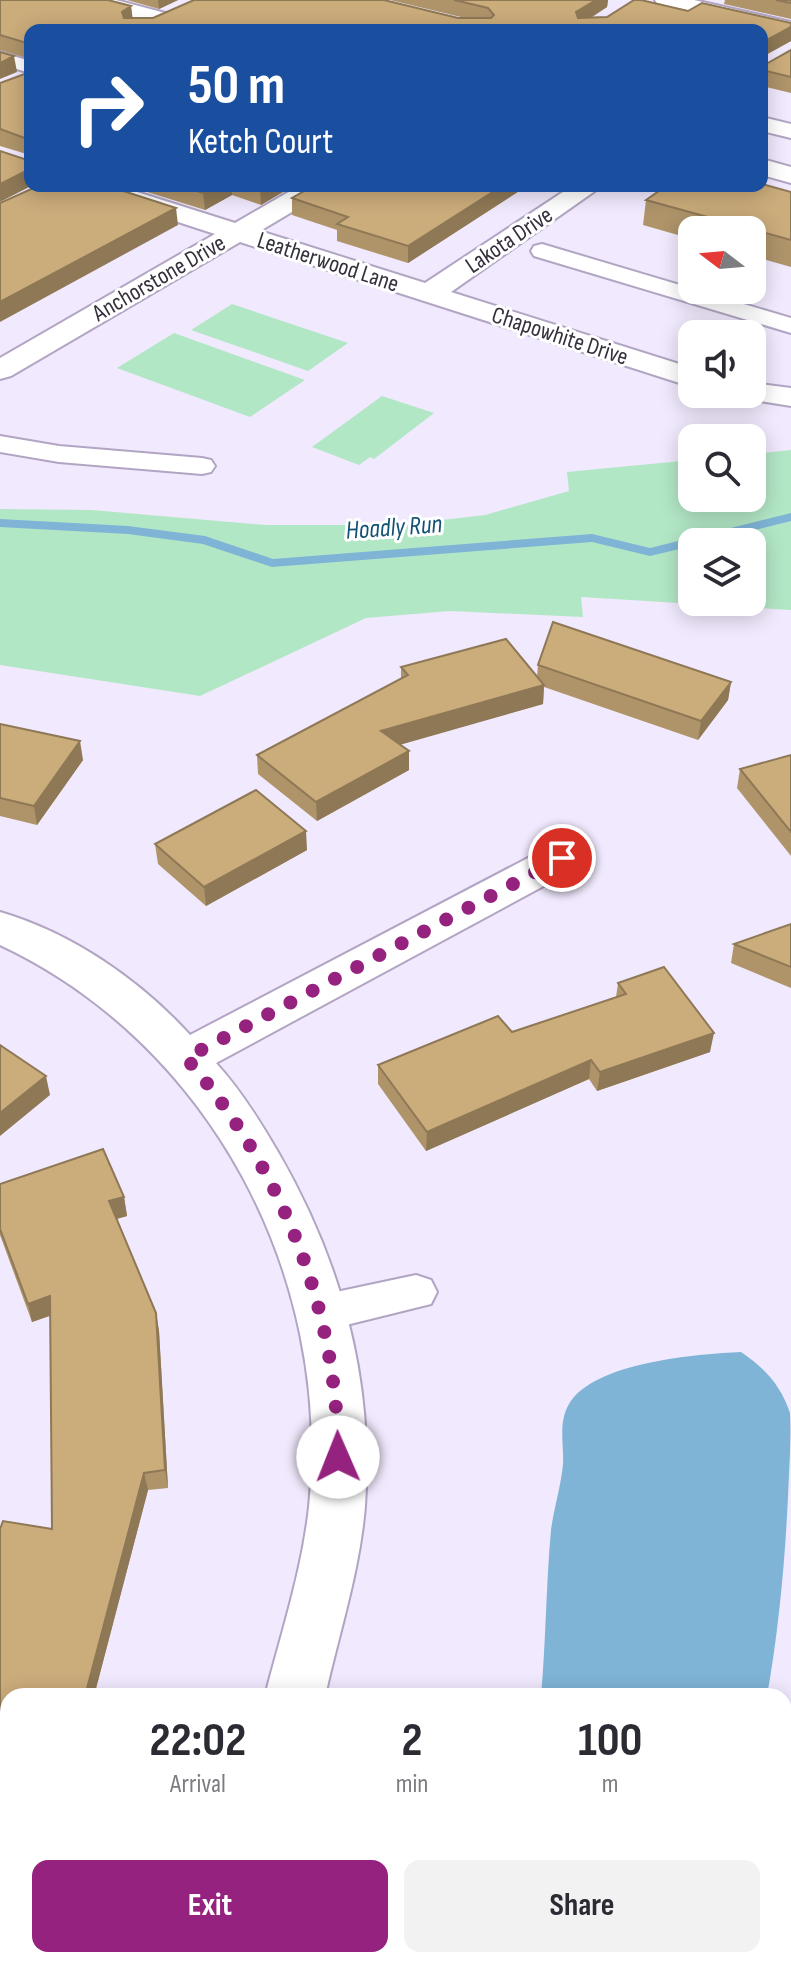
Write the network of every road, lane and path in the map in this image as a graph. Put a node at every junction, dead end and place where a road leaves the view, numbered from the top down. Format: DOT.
graph roads {
  1 [pos="91,0"];
  2 [pos="666,0"];
  3 [pos="150,24"];
  4 [pos="791,29"];
  5 [pos="0,58"];
  6 [pos="24,65"];
  7 [pos="768,125"];
  8 [pos="791,131"];
  9 [pos="768,169"];
  10 [pos="791,175"];
  11 [pos="111,192"];
  12 [pos="308,192"];
  13 [pos="580,192"];
  14 [pos="237,233"];
  15 [pos="542,251"];
  16 [pos="428,294"];
  17 [pos="791,326"];
  18 [pos="0,370"];
  19 [pos="678,374"];
  20 [pos="766,394"];
  21 [pos="791,397"];
  22 [pos="0,444"];
  23 [pos="202,466"];
  24 [pos="562,858"];
  25 [pos="0,927"];
  26 [pos="186,1058"];
  27 [pos="416,1292"];
  28 [pos="322,1313"];
  29 [pos="297,1688"];
  1 -- 3 [label="street"];
  2 -- 4 [label="street"];
  5 -- 6 [label="lane"];
  7 -- 8 [label="street"];
  9 -- 10 [label="street"];
  11 -- 14 [label="street, Leatherwood Lane"];
  12 -- 14 [label="street, Anchorstone Drive"];
  13 -- 16 [label="street, Lakota Drive"];
  14 -- 16 [label="street, Leatherwood Lane"];
  14 -- 18 [label="street, Anchorstone Drive"];
  15 -- 17 [label="lane"];
  16 -- 19 [label="street, Chapowhite Drive"];
  20 -- 21 [label="street"];
  22 -- 23 [label="lane"];
  24 -- 26 [label="street"];
  25 -- 26 [label="street"];
  26 -- 28 [label="street"];
  27 -- 28 [label="lane"];
  28 -- 29 [label="street"];
}
